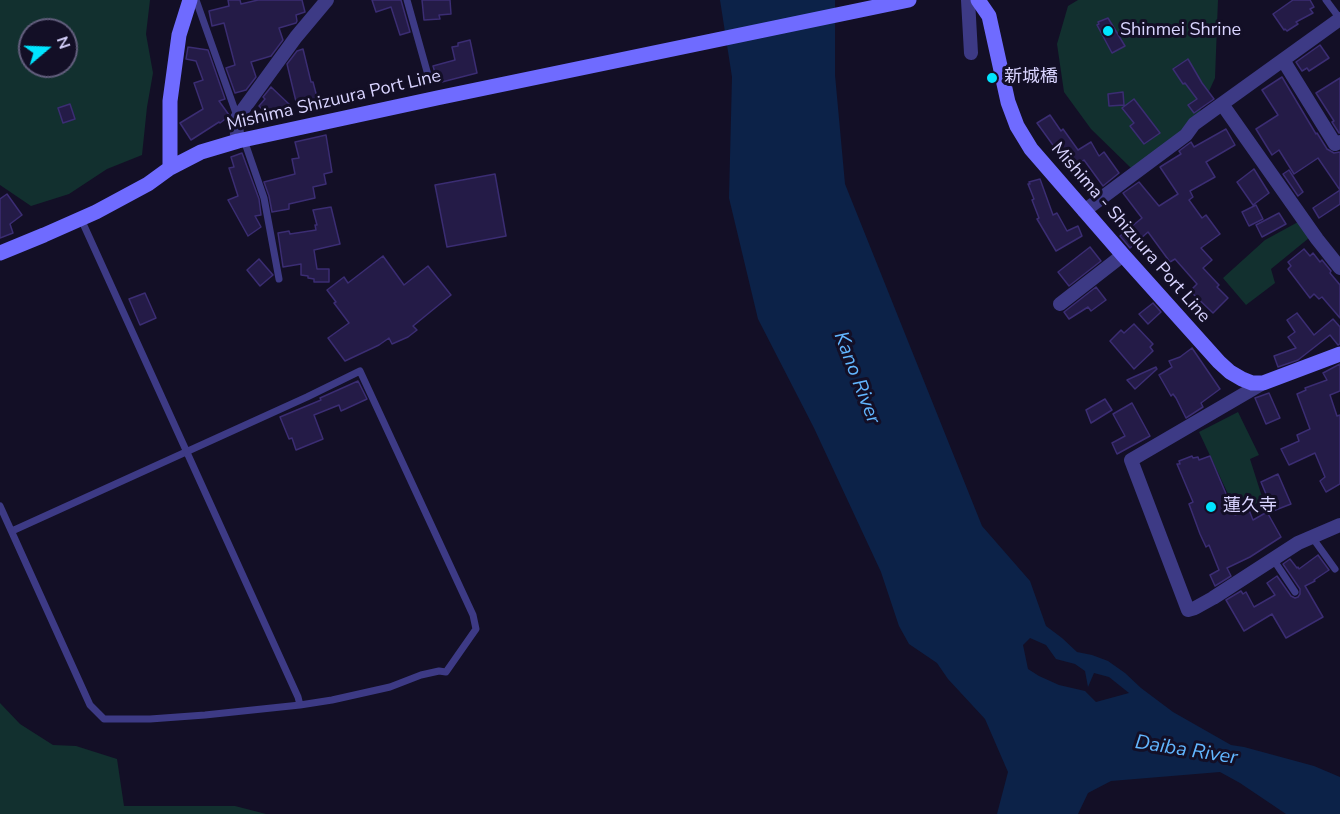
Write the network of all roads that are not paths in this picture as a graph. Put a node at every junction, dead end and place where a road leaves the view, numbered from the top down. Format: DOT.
graph roads {
  1 [pos="190,0"];
  2 [pos="196,0"];
  3 [pos="327,0"];
  4 [pos="407,0"];
  5 [pos="909,0"];
  6 [pos="968,0"];
  7 [pos="978,0"];
  8 [pos="1326,0"];
  9 [pos="1340,19"];
  10 [pos="970,53"];
  11 [pos="1282,60"];
  12 [pos="430,82"];
  13 [pos="1222,104"];
  14 [pos="237,118"];
  15 [pos="241,140"];
  16 [pos="1340,142"];
  17 [pos="170,168"];
  18 [pos="1084,211"];
  19 [pos="81,219"];
  20 [pos="0,253"];
  21 [pos="1123,255"];
  22 [pos="1340,268"];
  23 [pos="279,279"];
  24 [pos="1060,304"];
  25 [pos="1340,354"];
  26 [pos="1263,383"];
  27 [pos="187,451"];
  28 [pos="0,506"];
  29 [pos="1340,525"];
  30 [pos="12,531"];
  31 [pos="1312,536"];
  32 [pos="1273,558"];
  33 [pos="1335,569"];
  34 [pos="1295,592"];
  35 [pos="300,705"];
  1 -- 17 [label="main road"];
  2 -- 14 [label="lane"];
  3 -- 14 [label="street"];
  4 -- 12 [label="lane"];
  5 -- 15 [label="main road, Mishima Shizuura Port Line"];
  6 -- 10 [label="street"];
  7 -- 18 [label="main road, Mishima - Shizuura Port Line"];
  8 -- 9 [label="lane"];
  9 -- 11 [label="street"];
  11 -- 13 [label="street"];
  11 -- 16 [label="street"];
  13 -- 18 [label="street"];
  13 -- 22 [label="street"];
  14 -- 15 [label="street"];
  15 -- 17 [label="main road, Mishima Shizuura Port Line"];
  15 -- 23 [label="lane"];
  17 -- 19 [label="main road, Mishima Shizuura Port Line"];
  18 -- 21 [label="main road, Mishima - Shizuura Port Line"];
  19 -- 20 [label="main road, Mishima Shizuura Port Line"];
  19 -- 27 [label="lane"];
  21 -- 24 [label="street"];
  21 -- 26 [label="main road, Mishima - Shizuura Port Line"];
  25 -- 26 [label="main road"];
  26 -- 32 [label="street"];
  27 -- 30 [label="lane"];
  27 -- 35 [label="lane"];
  27 -- 35 [label="lane"];
  28 -- 30 [label="lane"];
  29 -- 31 [label="street"];
  30 -- 35 [label="lane"];
  31 -- 32 [label="street"];
  31 -- 33 [label="lane"];
  32 -- 34 [label="lane"];
}
